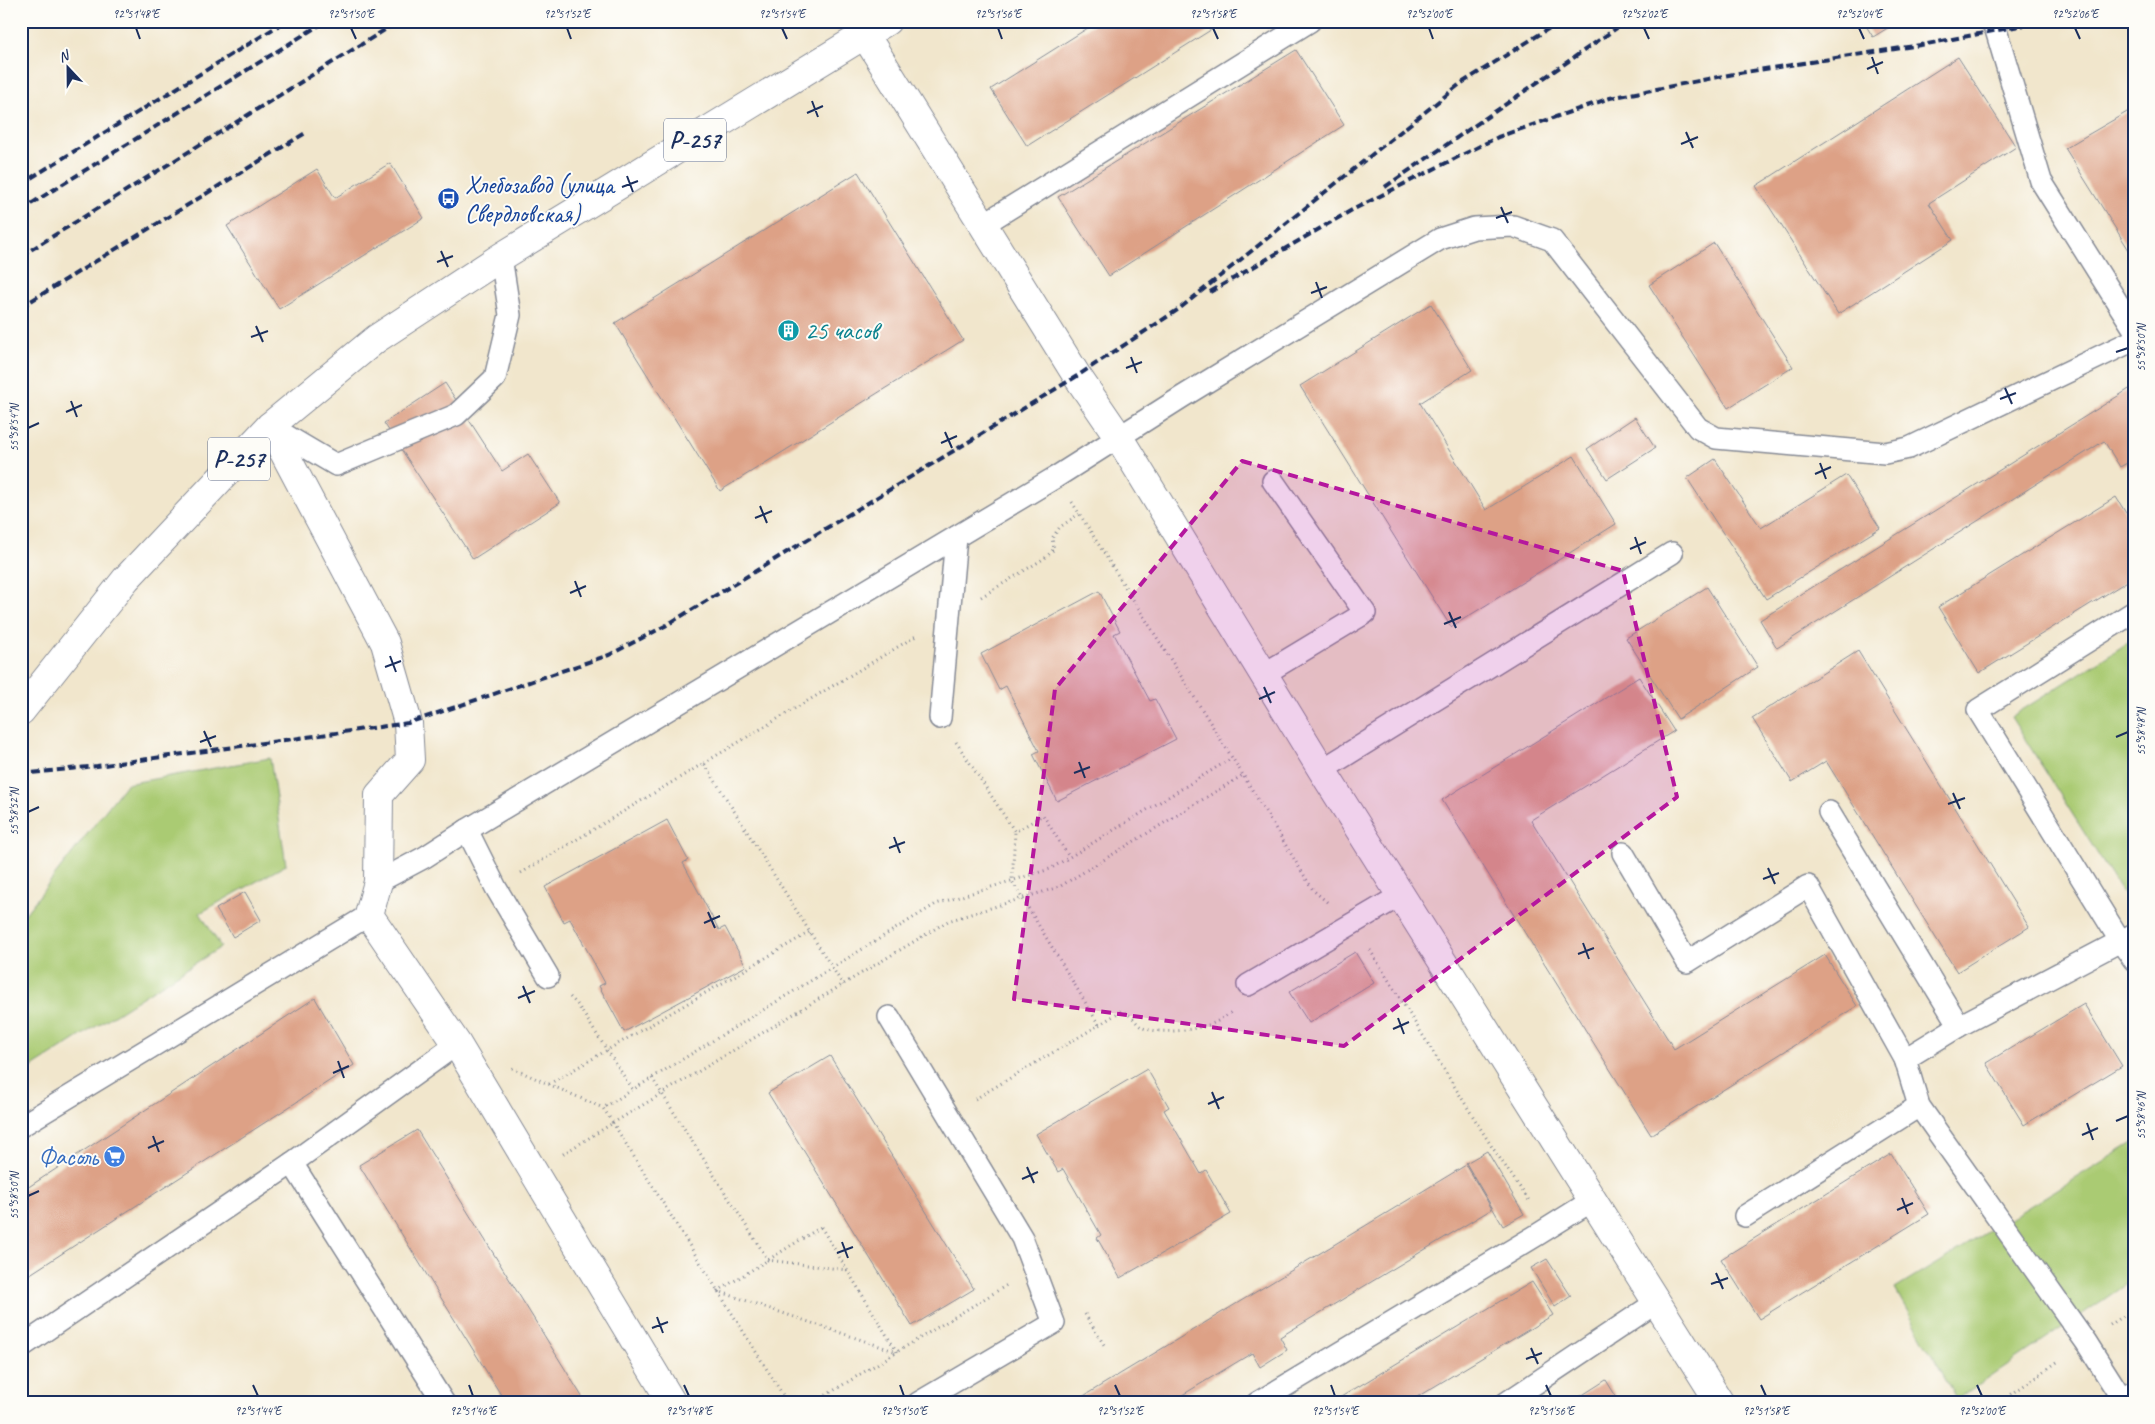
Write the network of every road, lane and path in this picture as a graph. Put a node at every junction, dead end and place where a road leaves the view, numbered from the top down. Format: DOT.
graph roads {
  1 [pos="1310,21"];
  2 [pos="1991,21"];
  3 [pos="876,28"];
  4 [pos="984,224"];
  5 [pos="501,257"];
  6 [pos="2134,329"];
  7 [pos="2134,340"];
  8 [pos="270,426"];
  9 [pos="1118,436"];
  10 [pos="1056,476"];
  11 [pos="1273,481"];
  12 [pos="1079,514"];
  13 [pos="956,537"];
  14 [pos="1672,553"];
  15 [pos="2134,612"];
  16 [pos="949,616"];
  17 [pos="1264,674"];
  18 [pos="21,711"];
  19 [pos="940,718"];
  20 [pos="1232,758"];
  21 [pos="704,763"];
  22 [pos="1322,770"];
  23 [pos="1243,775"];
  24 [pos="1829,812"];
  25 [pos="466,830"];
  26 [pos="1015,832"];
  27 [pos="1624,853"];
  28 [pos="1069,857"];
  29 [pos="1012,881"];
  30 [pos="378,882"];
  31 [pos="496,888"];
  32 [pos="1401,895"];
  33 [pos="1022,898"];
  34 [pos="369,915"];
  35 [pos="1353,923"];
  36 [pos="810,932"];
  37 [pos="2127,938"];
  38 [pos="2134,960"];
  39 [pos="832,968"];
  40 [pos="548,976"];
  41 [pos="843,985"];
  42 [pos="1248,985"];
  43 [pos="890,1017"];
  44 [pos="1099,1025"];
  45 [pos="1959,1026"];
  46 [pos="457,1044"];
  47 [pos="607,1050"];
  48 [pos="1905,1059"];
  49 [pos="652,1078"];
  50 [pos="549,1084"];
  51 [pos="633,1090"];
  52 [pos="662,1094"];
  53 [pos="968,1103"];
  54 [pos="1919,1106"];
  55 [pos="603,1108"];
  56 [pos="613,1123"];
  57 [pos="21,1126"];
  58 [pos="292,1163"];
  59 [pos="534,1172"];
  60 [pos="1594,1200"];
  61 [pos="1745,1216"];
  62 [pos="1548,1229"];
  63 [pos="768,1260"];
  64 [pos="847,1270"];
  65 [pos="1033,1270"];
  66 [pos="718,1291"];
  67 [pos="1657,1302"];
  68 [pos="1081,1308"];
  69 [pos="21,1347"];
  70 [pos="1106,1348"];
  71 [pos="897,1352"];
  72 [pos="2127,1400"];
  73 [pos="444,1403"];
  74 [pos="672,1403"];
  75 [pos="788,1403"];
  76 [pos="813,1403"];
  77 [pos="918,1403"];
  78 [pos="1257,1403"];
  79 [pos="1506,1403"];
  80 [pos="1720,1403"];
  1 -- 4 [label="lane"];
  2 -- 6 [label="lane"];
  3 -- 4 [label="main road"];
  3 -- 5 [label="main road, Р-257"];
  4 -- 9 [label="main road"];
  5 -- 8 [label="main road, Р-257"];
  5 -- 8 [label="lane"];
  7 -- 9 [label="lane"];
  8 -- 18 [label="main road, Р-257"];
  8 -- 30 [label="main road"];
  9 -- 10 [label="lane"];
  9 -- 17 [label="main road"];
  10 -- 12 [label="path"];
  10 -- 13 [label="lane"];
  11 -- 17 [label="lane"];
  12 -- 16 [label="path"];
  12 -- 20 [label="path"];
  13 -- 16 [label="lane"];
  13 -- 25 [label="lane"];
  14 -- 22 [label="lane"];
  15 -- 37 [label="lane"];
  16 -- 19 [label="lane"];
  16 -- 21 [label="path"];
  17 -- 22 [label="main road"];
  19 -- 26 [label="path"];
  20 -- 23 [label="path"];
  20 -- 28 [label="path"];
  21 -- 31 [label="path"];
  21 -- 36 [label="path"];
  22 -- 32 [label="main road"];
  23 -- 33 [label="path"];
  23 -- 35 [label="path"];
  24 -- 45 [label="lane"];
  25 -- 30 [label="lane"];
  25 -- 31 [label="lane"];
  26 -- 28 [label="path"];
  26 -- 29 [label="path"];
  27 -- 48 [label="lane"];
  28 -- 29 [label="path"];
  29 -- 33 [label="path"];
  29 -- 39 [label="path"];
  30 -- 34 [label="main road"];
  31 -- 40 [label="lane"];
  32 -- 35 [label="lane"];
  32 -- 60 [label="main road"];
  33 -- 41 [label="path"];
  33 -- 44 [label="path"];
  34 -- 46 [label="main road"];
  34 -- 57 [label="lane"];
  35 -- 42 [label="lane"];
  35 -- 62 [label="path"];
  36 -- 39 [label="path"];
  36 -- 47 [label="path"];
  37 -- 38 [label="lane"];
  37 -- 45 [label="lane"];
  39 -- 41 [label="path"];
  39 -- 49 [label="path"];
  40 -- 47 [label="path"];
  41 -- 52 [label="path"];
  42 -- 44 [label="path"];
  43 -- 65 [label="lane"];
  44 -- 53 [label="path"];
  45 -- 48 [label="lane"];
  46 -- 50 [label="path"];
  46 -- 58 [label="lane"];
  46 -- 59 [label="main road"];
  47 -- 50 [label="path"];
  47 -- 51 [label="path"];
  48 -- 54 [label="lane"];
  49 -- 51 [label="path"];
  49 -- 52 [label="path"];
  50 -- 55 [label="path"];
  51 -- 55 [label="path"];
  52 -- 56 [label="path"];
  52 -- 63 [label="path"];
  54 -- 61 [label="lane"];
  54 -- 72 [label="lane"];
  55 -- 56 [label="path"];
  56 -- 59 [label="path"];
  56 -- 66 [label="path"];
  58 -- 69 [label="lane"];
  58 -- 73 [label="lane"];
  59 -- 74 [label="main road"];
  60 -- 62 [label="lane"];
  60 -- 67 [label="main road"];
  62 -- 78 [label="lane"];
  63 -- 64 [label="path"];
  63 -- 64 [label="path"];
  63 -- 66 [label="path"];
  64 -- 71 [label="path"];
  65 -- 71 [label="path"];
  65 -- 77 [label="lane"];
  66 -- 71 [label="path"];
  66 -- 75 [label="path"];
  67 -- 79 [label="lane"];
  67 -- 80 [label="main road"];
  68 -- 70 [label="path"];
  71 -- 76 [label="path"];
}
